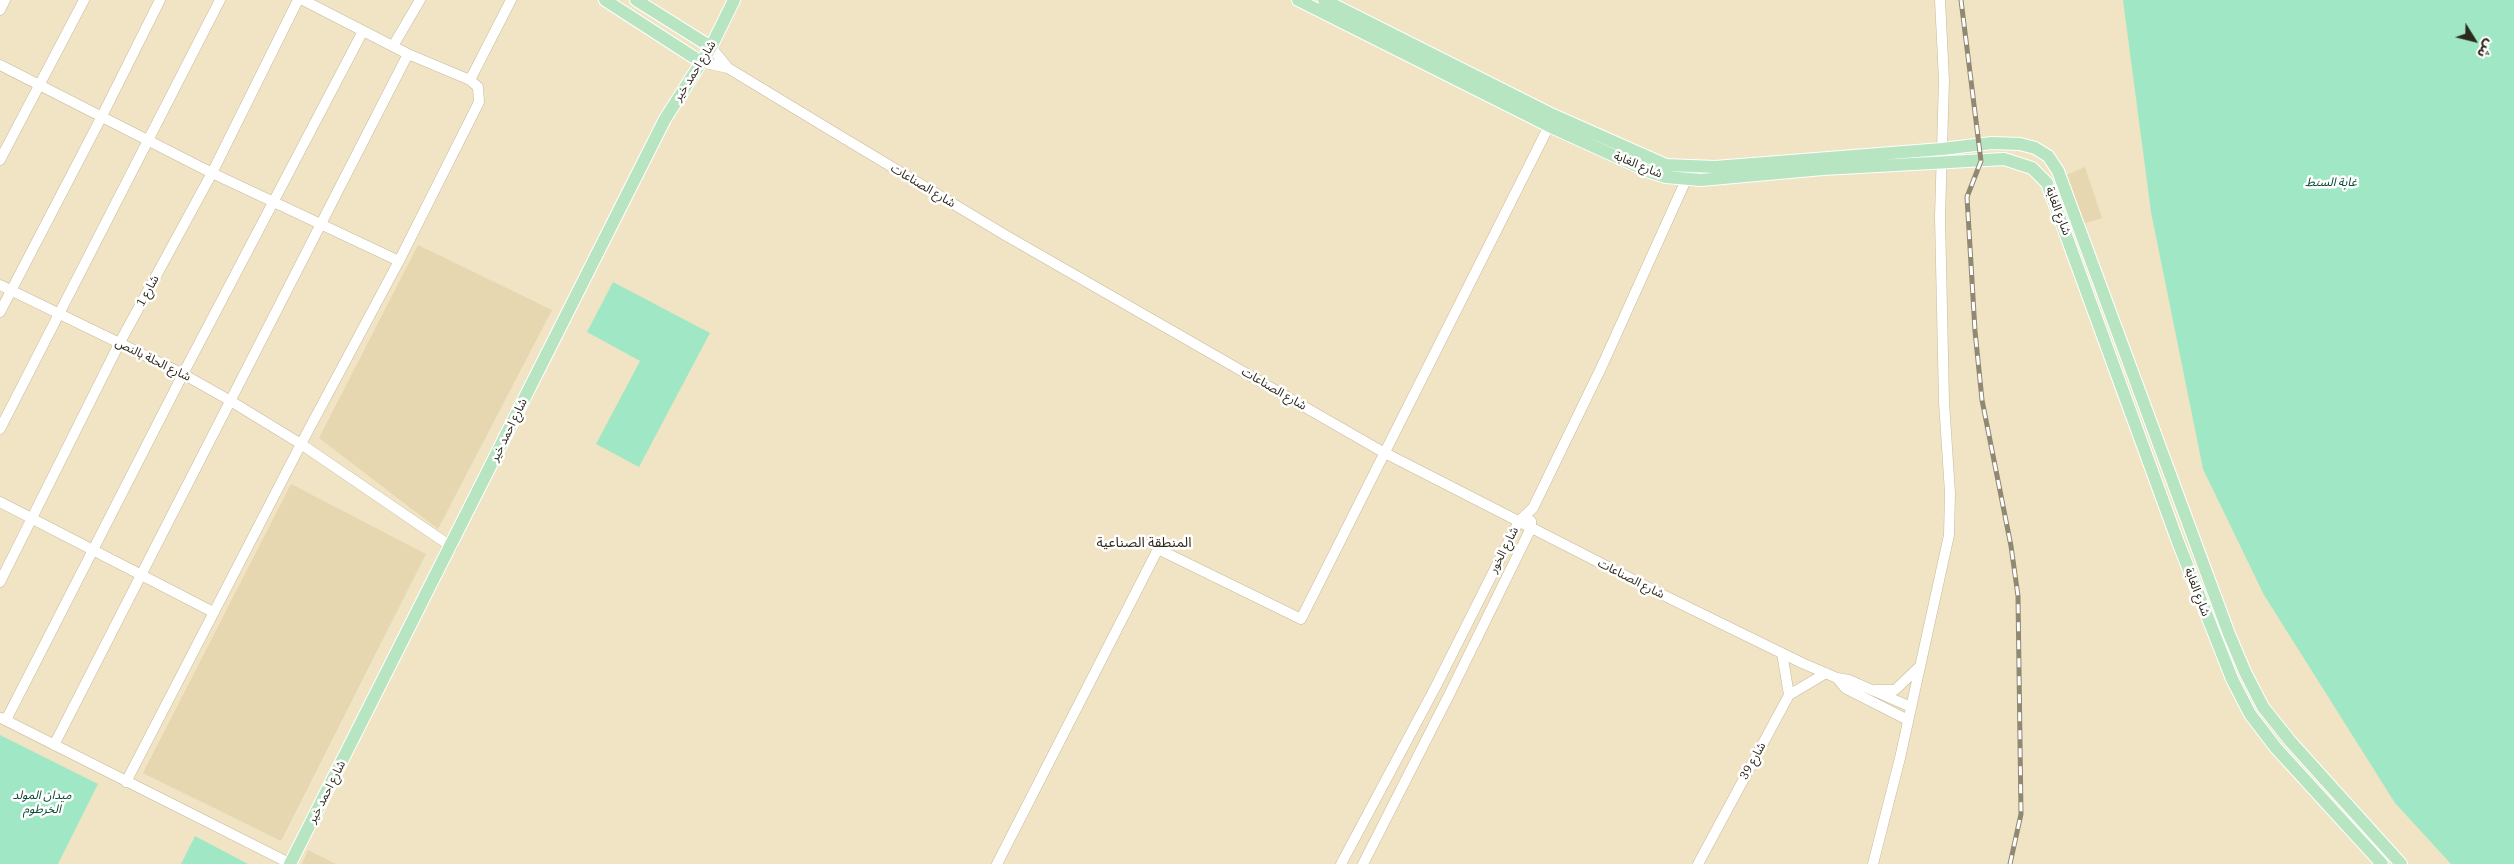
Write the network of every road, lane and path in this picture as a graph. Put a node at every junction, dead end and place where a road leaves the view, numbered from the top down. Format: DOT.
graph roads {
  1 [pos="5,0"];
  2 [pos="84,0"];
  3 [pos="160,0"];
  4 [pos="220,0"];
  5 [pos="298,0"];
  6 [pos="303,0"];
  7 [pos="420,0"];
  8 [pos="511,0"];
  9 [pos="605,0"];
  10 [pos="636,0"];
  11 [pos="734,0"];
  12 [pos="1298,0"];
  13 [pos="1324,0"];
  14 [pos="1940,0"];
  15 [pos="0,10"];
  16 [pos="363,31"];
  17 [pos="393,46"];
  18 [pos="711,47"];
  19 [pos="408,54"];
  20 [pos="701,62"];
  21 [pos="0,65"];
  22 [pos="728,68"];
  23 [pos="470,80"];
  24 [pos="40,86"];
  25 [pos="102,116"];
  26 [pos="1549,126"];
  27 [pos="149,141"];
  28 [pos="1942,149"];
  29 [pos="0,160"];
  30 [pos="1942,162"];
  31 [pos="212,173"];
  32 [pos="1686,180"];
  33 [pos="273,201"];
  34 [pos="320,224"];
  35 [pos="399,262"];
  36 [pos="0,285"];
  37 [pos="11,290"];
  38 [pos="0,312"];
  39 [pos="58,314"];
  40 [pos="119,344"];
  41 [pos="183,374"];
  42 [pos="229,400"];
  43 [pos="0,429"];
  44 [pos="301,444"];
  45 [pos="1383,452"];
  46 [pos="0,502"];
  47 [pos="1532,508"];
  48 [pos="31,518"];
  49 [pos="1519,521"];
  50 [pos="1531,528"];
  51 [pos="452,547"];
  52 [pos="95,550"];
  53 [pos="141,574"];
  54 [pos="0,582"];
  55 [pos="213,612"];
  56 [pos="1782,652"];
  57 [pos="1919,668"];
  58 [pos="1826,673"];
  59 [pos="1837,678"];
  60 [pos="1868,688"];
  61 [pos="1789,695"];
  62 [pos="1910,707"];
  63 [pos="3,719"];
  64 [pos="1908,720"];
  65 [pos="54,745"];
  66 [pos="1395,763"];
  67 [pos="1411,771"];
  68 [pos="126,782"];
  69 [pos="291,864"];
  70 [pos="997,864"];
  71 [pos="1341,864"];
  72 [pos="1363,864"];
  73 [pos="1698,864"];
  74 [pos="1873,864"];
  75 [pos="2382,864"];
  76 [pos="2400,864"];
  1 -- 15 [label="street"];
  2 -- 24 [label="street"];
  3 -- 25 [label="street"];
  4 -- 27 [label="street"];
  5 -- 31 [label="street, شارع 1"];
  6 -- 16 [label="street"];
  7 -- 17 [label="street"];
  8 -- 23 [label="street"];
  9 -- 20 [label="main road"];
  10 -- 18 [label="main road"];
  11 -- 18 [label="main road, شارع احمد خير"];
  12 -- 26 [label="main road, شارع الغابة"];
  13 -- 28 [label="main road, شارع الغابة"];
  14 -- 28 [label="street"];
  16 -- 17 [label="street"];
  16 -- 33 [label="street"];
  17 -- 19 [label="street"];
  18 -- 20 [label="main road, شارع احمد خير"];
  18 -- 22 [label="street"];
  19 -- 23 [label="street"];
  19 -- 34 [label="street"];
  20 -- 22 [label="street"];
  20 -- 51 [label="main road, شارع احمد خير"];
  21 -- 24 [label="street"];
  22 -- 45 [label="street, شارع الصناعات"];
  23 -- 35 [label="street"];
  24 -- 25 [label="street"];
  24 -- 29 [label="street"];
  25 -- 27 [label="street"];
  25 -- 37 [label="street"];
  26 -- 32 [label="main road, شارع الغابة"];
  26 -- 45 [label="street"];
  27 -- 31 [label="street"];
  27 -- 39 [label="street"];
  28 -- 30 [label="street"];
  28 -- 76 [label="main road, شارع الغابة"];
  30 -- 32 [label="main road, شارع الغابة"];
  30 -- 57 [label="street"];
  30 -- 75 [label="main road, شارع الغابة"];
  31 -- 33 [label="street"];
  31 -- 40 [label="street, شارع 1"];
  32 -- 47 [label="street, شارع الخور"];
  33 -- 34 [label="street"];
  33 -- 41 [label="street"];
  34 -- 35 [label="street"];
  34 -- 42 [label="street"];
  35 -- 44 [label="street"];
  36 -- 37 [label="street, شارع الحلة بالنص"];
  37 -- 38 [label="street"];
  37 -- 39 [label="street, شارع الحلة بالنص"];
  39 -- 40 [label="street, شارع الحلة بالنص"];
  39 -- 43 [label="street"];
  40 -- 41 [label="street, شارع الحلة بالنص"];
  40 -- 48 [label="street, شارع 1"];
  41 -- 42 [label="street, شارع الحلة بالنص"];
  41 -- 52 [label="street"];
  42 -- 44 [label="street, شارع الحلة بالنص"];
  42 -- 53 [label="street"];
  44 -- 51 [label="street, شارع الحلة بالنص"];
  44 -- 55 [label="street"];
  45 -- 49 [label="street, شارع الصناعات"];
  45 -- 70 [label="street"];
  46 -- 48 [label="street"];
  47 -- 49 [label="street, شارع الخور"];
  47 -- 50 [label="street"];
  48 -- 52 [label="street"];
  48 -- 54 [label="street, شارع 1"];
  49 -- 50 [label="street, شارع الصناعات"];
  49 -- 66 [label="street, شارع الخور"];
  50 -- 56 [label="street, شارع الصناعات"];
  50 -- 67 [label="street"];
  51 -- 69 [label="main road, شارع احمد خير"];
  52 -- 53 [label="street"];
  52 -- 63 [label="street"];
  53 -- 55 [label="street"];
  53 -- 65 [label="street"];
  55 -- 68 [label="street"];
  56 -- 58 [label="street, شارع الصناعات"];
  56 -- 61 [label="street"];
  57 -- 60 [label="street"];
  57 -- 62 [label="street"];
  58 -- 59 [label="street, شارع الصناعات"];
  58 -- 61 [label="street"];
  59 -- 60 [label="street"];
  59 -- 64 [label="street"];
  60 -- 62 [label="street"];
  61 -- 73 [label="street, شارع 39"];
  62 -- 64 [label="street"];
  63 -- 65 [label="street"];
  64 -- 74 [label="street"];
  65 -- 68 [label="street"];
  66 -- 67 [label="street"];
  66 -- 71 [label="street, شارع الخور"];
  67 -- 72 [label="street"];
  68 -- 69 [label="street"];
}
